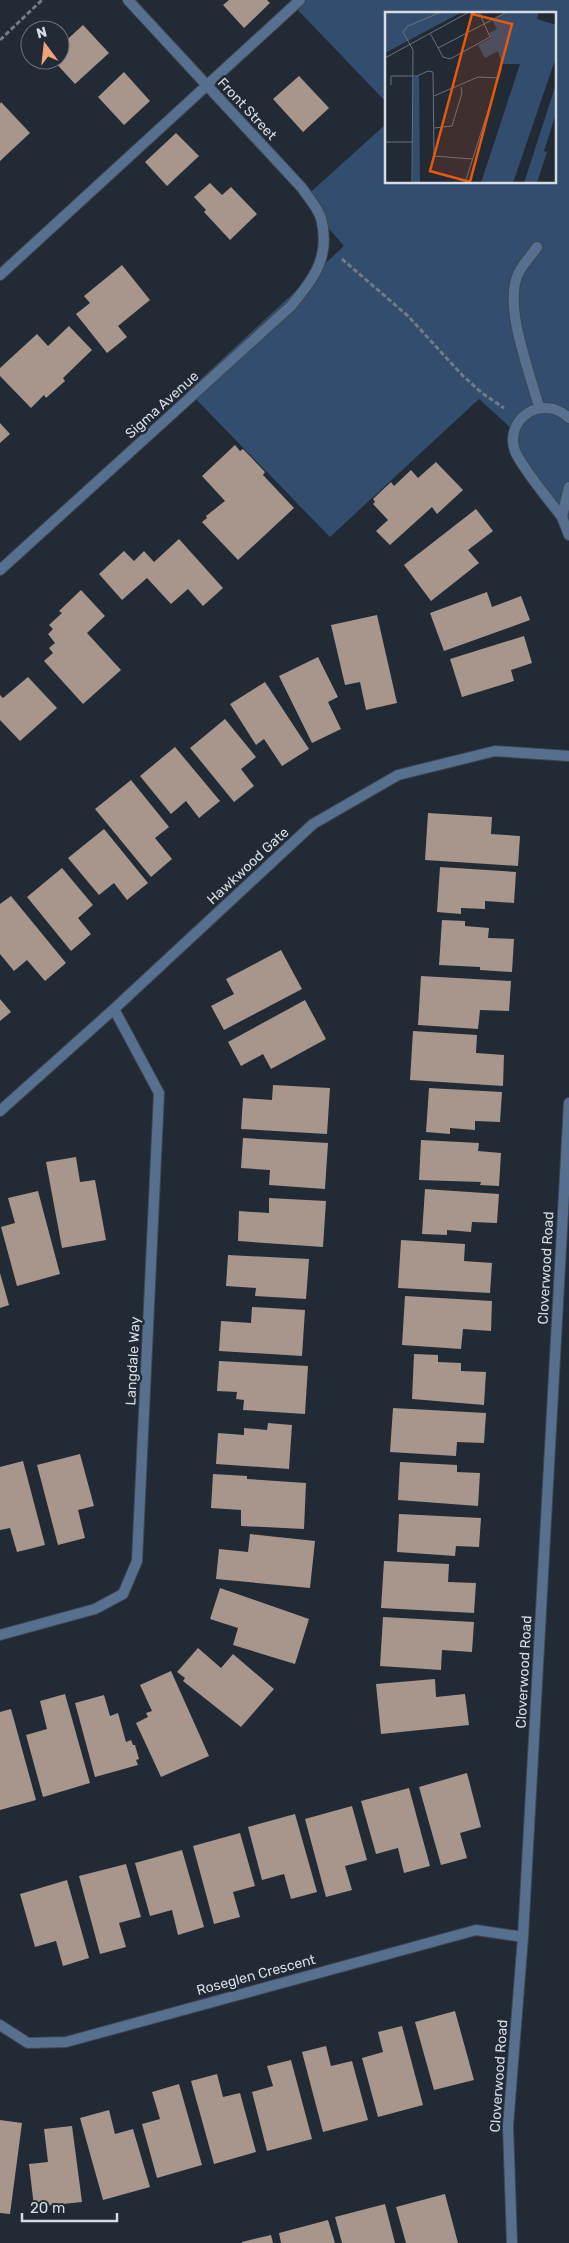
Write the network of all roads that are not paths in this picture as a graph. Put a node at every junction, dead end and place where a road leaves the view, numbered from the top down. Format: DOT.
graph roads {
  1 [pos="128,0"];
  2 [pos="300,0"];
  3 [pos="206,84"];
  4 [pos="537,247"];
  5 [pos="325,248"];
  6 [pos="0,275"];
  7 [pos="539,407"];
  8 [pos="569,418"];
  9 [pos="569,487"];
  10 [pos="562,517"];
  11 [pos="569,535"];
  12 [pos="0,570"];
  13 [pos="569,756"];
  14 [pos="114,1009"];
  15 [pos="569,1103"];
  16 [pos="0,1111"];
  17 [pos="0,1635"];
  18 [pos="523,1937"];
  19 [pos="0,2025"];
  20 [pos="512,2243"];
  1 -- 3 [label="street, Front Street"];
  2 -- 3 [label="street"];
  3 -- 5 [label="street, Front Street"];
  3 -- 6 [label="street"];
  4 -- 7 [label="street"];
  5 -- 12 [label="street, Sigma Avenue"];
  7 -- 8 [label="street"];
  7 -- 10 [label="street"];
  9 -- 10 [label="street"];
  10 -- 11 [label="street"];
  13 -- 14 [label="street, Hawkwood Gate"];
  14 -- 16 [label="street, Hawkwood Gate"];
  14 -- 17 [label="street, Langdale Way"];
  15 -- 18 [label="street, Cloverwood Road"];
  18 -- 19 [label="street, Roseglen Crescent"];
  18 -- 20 [label="street, Cloverwood Road"];
}
